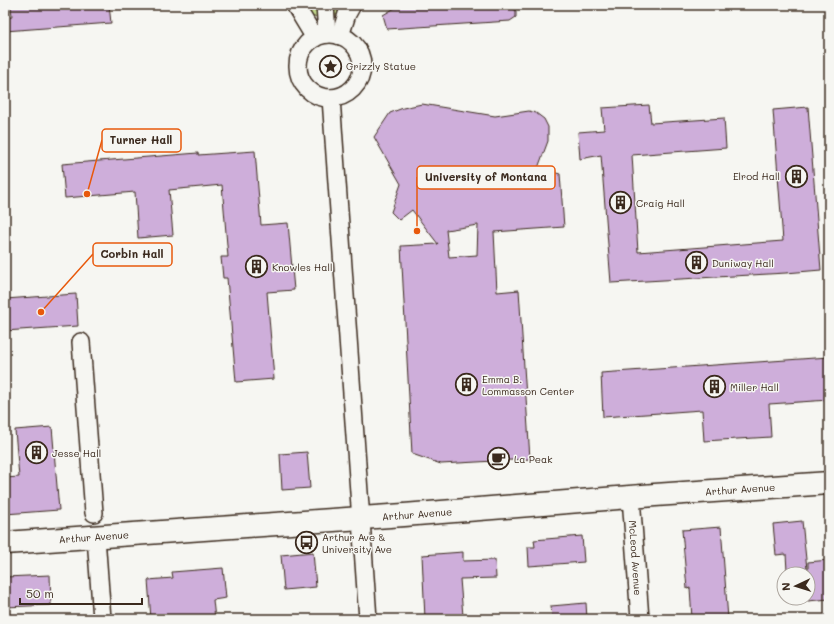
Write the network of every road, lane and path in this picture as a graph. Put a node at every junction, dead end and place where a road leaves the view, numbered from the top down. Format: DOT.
graph roads {
  1 [pos="295,5"];
  2 [pos="325,5"];
  3 [pos="352,5"];
  4 [pos="328,36"];
  5 [pos="331,98"];
  6 [pos="81,342"];
  7 [pos="829,483"];
  8 [pos="631,496"];
  9 [pos="94,513"];
  10 [pos="360,518"];
  11 [pos="96,537"];
  12 [pos="5,543"];
  13 [pos="102,619"];
  14 [pos="368,619"];
  15 [pos="640,619"];
  1 -- 4 [label="street"];
  2 -- 4 [label="street"];
  3 -- 4 [label="street"];
  4 -- 5 [label="street"];
  4 -- 5 [label="street"];
  5 -- 10 [label="street"];
  6 -- 9 [label="street"];
  7 -- 8 [label="street, Arthur Avenue"];
  8 -- 10 [label="street, Arthur Avenue"];
  8 -- 15 [label="street, McLeod Avenue"];
  10 -- 11 [label="street, Arthur Avenue"];
  10 -- 14 [label="street"];
  11 -- 12 [label="street, Arthur Avenue"];
  11 -- 13 [label="street"];
}
